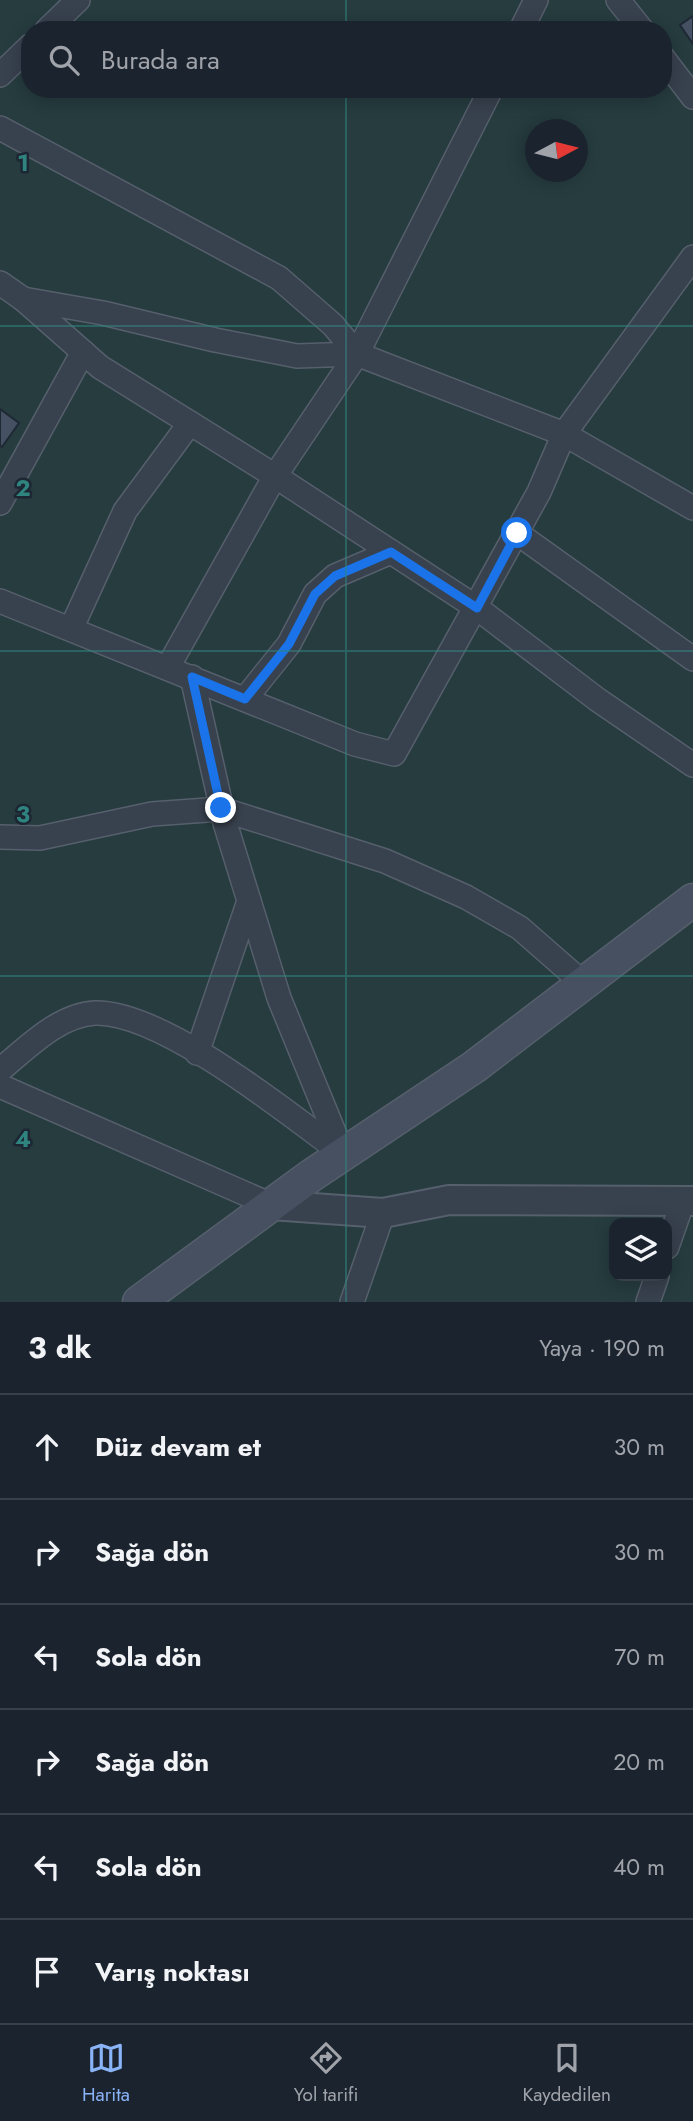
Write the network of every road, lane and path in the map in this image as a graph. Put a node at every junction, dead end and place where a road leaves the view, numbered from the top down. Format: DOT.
graph roads {
  1 [pos="78,0"];
  2 [pos="536,0"];
  3 [pos="618,0"];
  4 [pos="56,21"];
  5 [pos="526,21"];
  6 [pos="635,21"];
  7 [pos="21,55"];
  8 [pos="672,70"];
  9 [pos="0,75"];
  10 [pos="693,97"];
  11 [pos="486,98"];
  12 [pos="0,128"];
  13 [pos="693,257"];
  14 [pos="9,295"];
  15 [pos="83,352"];
  16 [pos="357,354"];
  17 [pos="190,423"];
  18 [pos="564,434"];
  19 [pos="275,476"];
  20 [pos="0,502"];
  21 [pos="693,508"];
  22 [pos="517,533"];
  23 [pos="391,552"];
  24 [pos="0,601"];
  25 [pos="477,608"];
  26 [pos="71,629"];
  27 [pos="693,659"];
  28 [pos="167,667"];
  29 [pos="192,677"];
  30 [pos="245,699"];
  31 [pos="693,765"];
  32 [pos="221,808"];
  33 [pos="0,837"];
  34 [pos="693,900"];
  35 [pos="249,901"];
  36 [pos="584,984"];
  37 [pos="197,1053"];
  38 [pos="0,1070"];
  39 [pos="0,1086"];
  40 [pos="343,1154"];
  41 [pos="688,1201"];
  42 [pos="271,1205"];
  43 [pos="383,1213"];
  44 [pos="672,1236"];
  45 [pos="655,1281"];
  46 [pos="139,1302"];
  47 [pos="352,1302"];
  48 [pos="648,1302"];
  1 -- 4 [label="street"];
  2 -- 5 [label="street"];
  3 -- 6 [label="street"];
  7 -- 9 [label="street"];
  8 -- 10 [label="street"];
  11 -- 16 [label="street"];
  12 -- 16 [label="street"];
  13 -- 18 [label="street"];
  14 -- 15 [label="street"];
  14 -- 16 [label="street"];
  15 -- 17 [label="street"];
  15 -- 20 [label="street"];
  16 -- 18 [label="street"];
  16 -- 19 [label="street"];
  17 -- 19 [label="street"];
  17 -- 26 [label="street"];
  18 -- 21 [label="street"];
  18 -- 22 [label="street"];
  19 -- 23 [label="street"];
  19 -- 28 [label="street"];
  22 -- 25 [label="street"];
  22 -- 27 [label="street"];
  23 -- 25 [label="street"];
  23 -- 30 [label="street"];
  24 -- 26 [label="street"];
  25 -- 30 [label="street"];
  25 -- 31 [label="street"];
  26 -- 28 [label="street"];
  28 -- 29 [label="street"];
  29 -- 30 [label="street"];
  29 -- 32 [label="street"];
  32 -- 33 [label="street"];
  32 -- 35 [label="street"];
  32 -- 36 [label="street"];
  34 -- 36 [label="main road"];
  35 -- 37 [label="street"];
  35 -- 40 [label="street"];
  36 -- 40 [label="main road"];
  37 -- 38 [label="street"];
  37 -- 40 [label="street"];
  39 -- 42 [label="street"];
  40 -- 42 [label="main road"];
  41 -- 43 [label="street"];
  41 -- 44 [label="street"];
  42 -- 43 [label="street"];
  42 -- 46 [label="main road"];
  43 -- 47 [label="street"];
  45 -- 48 [label="street"];
}
